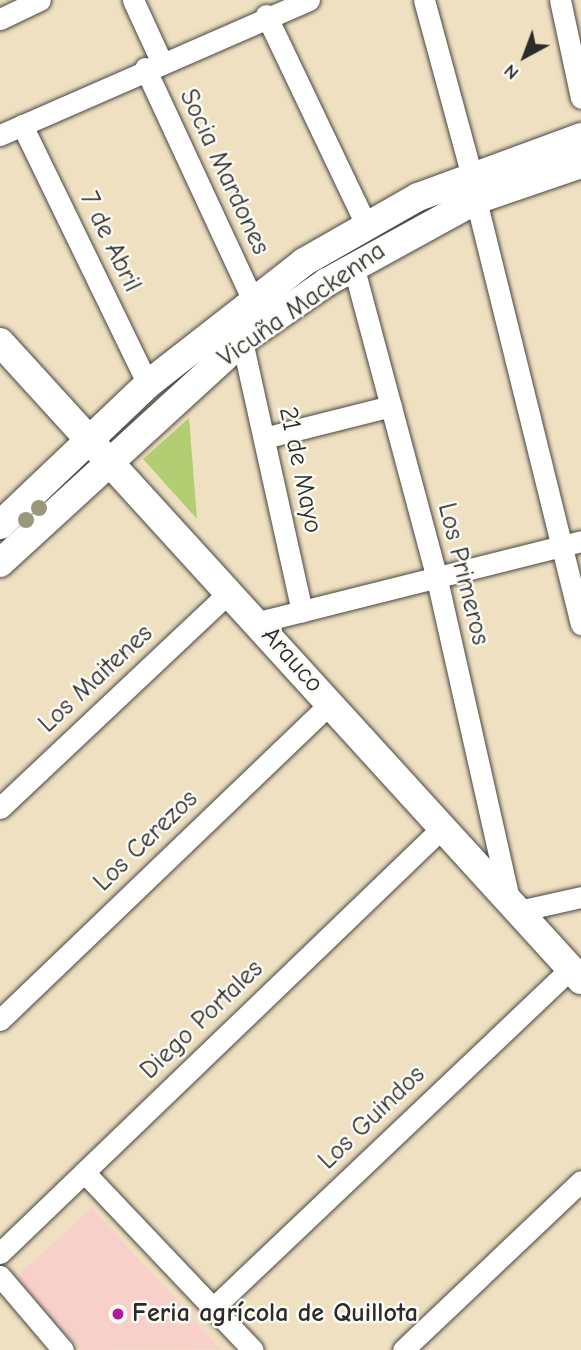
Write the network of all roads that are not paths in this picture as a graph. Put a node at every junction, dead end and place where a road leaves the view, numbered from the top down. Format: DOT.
graph roads {
  1 [pos="40,0"];
  2 [pos="133,0"];
  3 [pos="309,0"];
  4 [pos="424,0"];
  5 [pos="560,0"];
  6 [pos="265,15"];
  7 [pos="0,19"];
  8 [pos="153,65"];
  9 [pos="581,98"];
  10 [pos="22,125"];
  11 [pos="0,135"];
  12 [pos="581,137"];
  13 [pos="581,164"];
  14 [pos="474,187"];
  15 [pos="365,223"];
  16 [pos="354,265"];
  17 [pos="252,299"];
  18 [pos="242,341"];
  19 [pos="0,342"];
  20 [pos="148,384"];
  21 [pos="391,405"];
  22 [pos="90,437"];
  23 [pos="264,438"];
  24 [pos="111,458"];
  25 [pos="0,525"];
  26 [pos="571,544"];
  27 [pos="0,563"];
  28 [pos="436,575"];
  29 [pos="230,591"];
  30 [pos="302,611"];
  31 [pos="259,622"];
  32 [pos="581,624"];
  33 [pos="331,703"];
  34 [pos="0,808"];
  35 [pos="443,827"];
  36 [pos="581,897"];
  37 [pos="514,905"];
  38 [pos="576,974"];
  39 [pos="0,1020"];
  40 [pos="84,1172"];
  41 [pos="581,1181"];
  42 [pos="0,1252"];
  43 [pos="0,1276"];
  44 [pos="213,1308"];
  45 [pos="63,1350"];
  46 [pos="253,1350"];
  47 [pos="402,1350"];
  1 -- 7 [label="street"];
  2 -- 8 [label="street, Socia Mardones"];
  3 -- 6 [label="street"];
  4 -- 14 [label="street"];
  5 -- 9 [label="street"];
  6 -- 8 [label="street"];
  6 -- 15 [label="street"];
  8 -- 10 [label="street"];
  8 -- 17 [label="street, Socia Mardones"];
  10 -- 11 [label="street"];
  10 -- 20 [label="street, 7 de Abril"];
  12 -- 14 [label="main road, Vicuña Mackenna"];
  13 -- 14 [label="main road, Vicuña Mackenna"];
  14 -- 15 [label="main road, Vicuña Mackenna"];
  14 -- 16 [label="main road, Vicuña Mackenna"];
  14 -- 26 [label="street"];
  15 -- 17 [label="main road, Vicuña Mackenna"];
  16 -- 18 [label="main road, Vicuña Mackenna"];
  16 -- 21 [label="street, Los Primeros"];
  17 -- 20 [label="main road, Vicuña Mackenna"];
  18 -- 23 [label="street, 21 de Mayo"];
  18 -- 24 [label="main road, Vicuña Mackenna"];
  19 -- 22 [label="main road, Arauco"];
  20 -- 22 [label="main road, Vicuña Mackenna"];
  21 -- 23 [label="street"];
  21 -- 28 [label="street, Los Primeros"];
  22 -- 24 [label="main road, Arauco"];
  22 -- 25 [label="main road, Vicuña Mackenna"];
  23 -- 30 [label="street, 21 de Mayo"];
  24 -- 27 [label="main road, Vicuña Mackenna"];
  24 -- 29 [label="main road, Arauco"];
  26 -- 28 [label="street"];
  26 -- 32 [label="street"];
  28 -- 30 [label="street"];
  28 -- 37 [label="street, Los Primeros"];
  29 -- 31 [label="main road, Arauco"];
  29 -- 34 [label="street, Los Maitenes"];
  30 -- 31 [label="street"];
  31 -- 33 [label="main road, Arauco"];
  33 -- 35 [label="main road, Arauco"];
  33 -- 39 [label="street, Los Cerezos"];
  35 -- 37 [label="main road, Arauco"];
  35 -- 40 [label="street, Diego Portales"];
  36 -- 37 [label="street"];
  37 -- 38 [label="main road, Arauco"];
  38 -- 44 [label="street, Los Guindos"];
  40 -- 42 [label="street, Diego Portales"];
  40 -- 44 [label="street"];
  41 -- 47 [label="street"];
  43 -- 45 [label="street"];
  44 -- 46 [label="street"];
}
